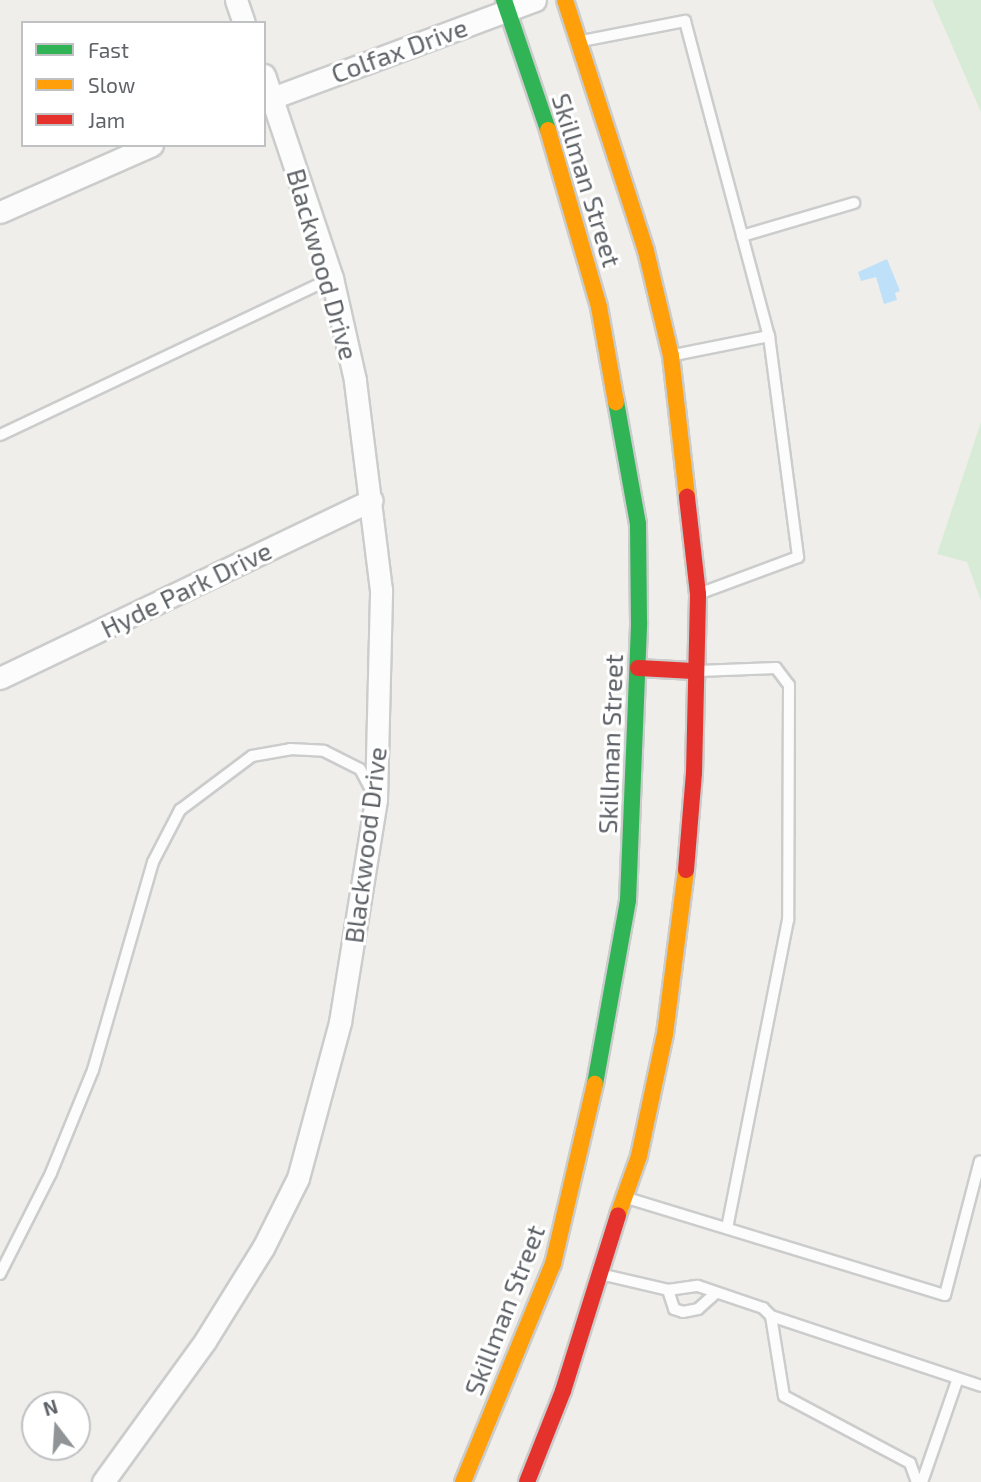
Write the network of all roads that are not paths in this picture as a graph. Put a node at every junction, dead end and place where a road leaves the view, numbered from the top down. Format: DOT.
graph roads {
  1 [pos="236,0"];
  2 [pos="535,0"];
  3 [pos="565,0"];
  4 [pos="506,5"];
  5 [pos="243,21"];
  6 [pos="579,42"];
  7 [pos="268,99"];
  8 [pos="147,147"];
  9 [pos="854,203"];
  10 [pos="0,212"];
  11 [pos="742,236"];
  12 [pos="332,278"];
  13 [pos="769,336"];
  14 [pos="671,356"];
  15 [pos="0,435"];
  16 [pos="372,500"];
  17 [pos="698,594"];
  18 [pos="638,668"];
  19 [pos="694,671"];
  20 [pos="0,678"];
  21 [pos="376,799"];
  22 [pos="981,1161"];
  23 [pos="624,1197"];
  24 [pos="727,1228"];
  25 [pos="553,1264"];
  26 [pos="586,1271"];
  27 [pos="0,1274"];
  28 [pos="668,1290"];
  29 [pos="716,1293"];
  30 [pos="771,1316"];
  31 [pos="957,1381"];
  32 [pos="981,1386"];
  33 [pos="103,1482"];
  34 [pos="463,1482"];
  35 [pos="527,1482"];
  36 [pos="920,1482"];
  1 -- 5 [label="street"];
  2 -- 4 [label="street, Colfax Drive"];
  3 -- 6 [label="main road, Skillman Street"];
  4 -- 7 [label="street, Colfax Drive"];
  4 -- 18 [label="main road, Skillman Street"];
  6 -- 11 [label="lane"];
  6 -- 14 [label="main road, Skillman Street"];
  7 -- 12 [label="street, Blackwood Drive"];
  8 -- 10 [label="street"];
  9 -- 11 [label="lane"];
  11 -- 13 [label="lane"];
  12 -- 15 [label="lane"];
  12 -- 16 [label="street, Blackwood Drive"];
  13 -- 14 [label="lane"];
  13 -- 17 [label="lane"];
  14 -- 17 [label="main road, Skillman Street"];
  16 -- 20 [label="street, Hyde Park Drive"];
  16 -- 21 [label="street, Blackwood Drive"];
  17 -- 19 [label="main road, Skillman Street"];
  18 -- 19 [label="main road"];
  18 -- 25 [label="main road, Skillman Street"];
  19 -- 23 [label="main road, Skillman Street"];
  19 -- 24 [label="lane"];
  21 -- 27 [label="lane"];
  21 -- 33 [label="street, Blackwood Drive"];
  22 -- 24 [label="lane"];
  23 -- 24 [label="lane"];
  23 -- 26 [label="main road, Skillman Street"];
  25 -- 26 [label="main road"];
  25 -- 34 [label="main road, Skillman Street"];
  26 -- 28 [label="lane"];
  26 -- 35 [label="main road, Skillman Street"];
  28 -- 29 [label="lane"];
  28 -- 29 [label="lane"];
  29 -- 30 [label="lane"];
  30 -- 31 [label="lane"];
  30 -- 36 [label="lane"];
  31 -- 32 [label="lane"];
  31 -- 36 [label="lane"];
}
